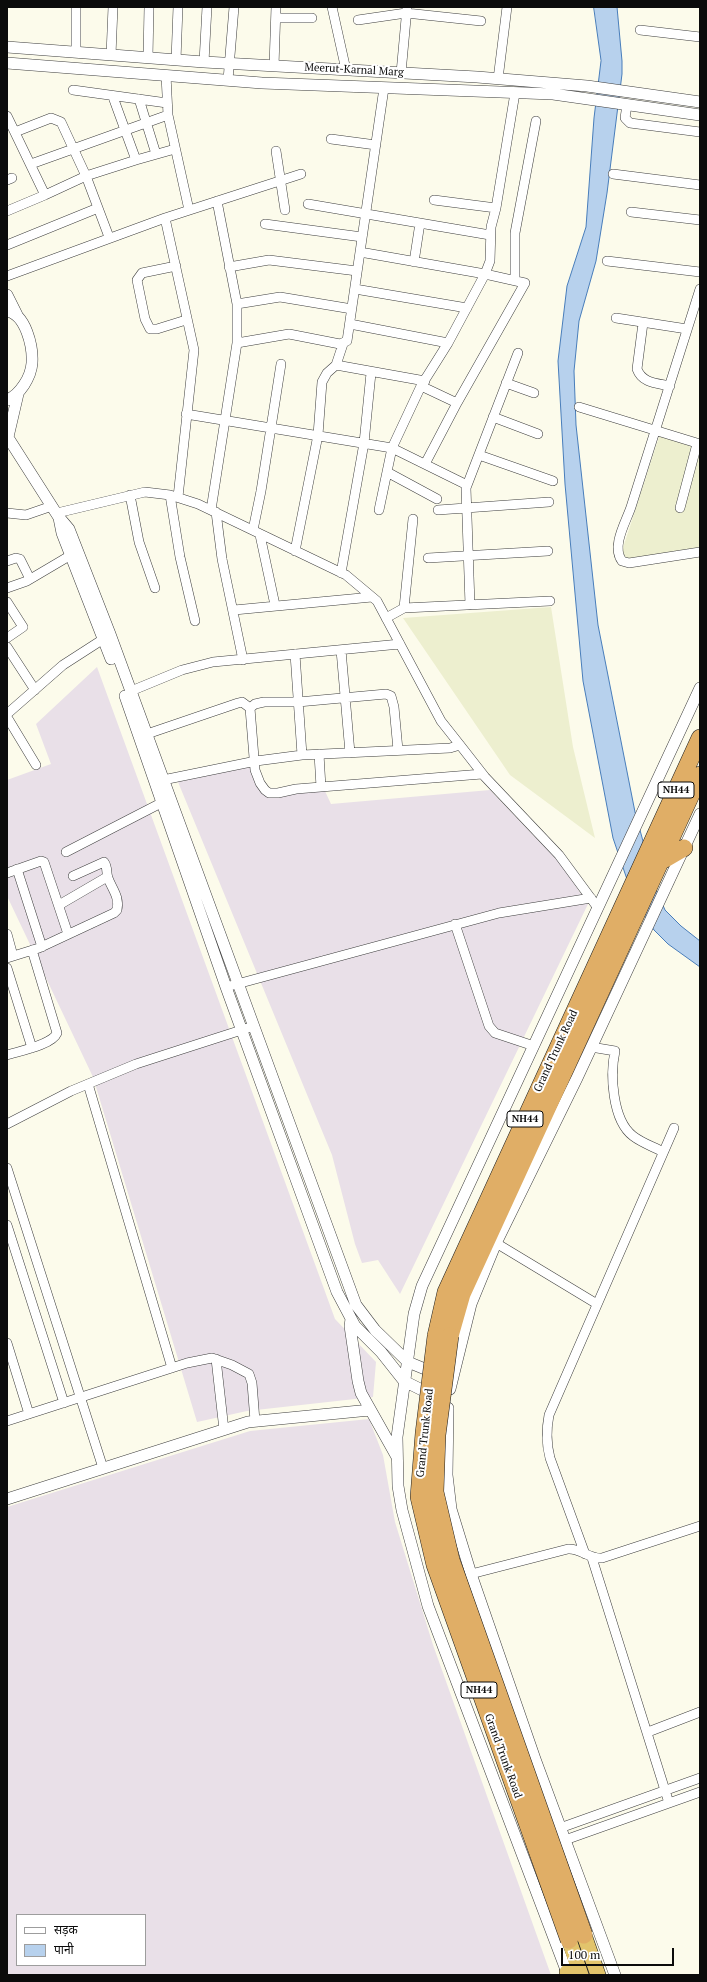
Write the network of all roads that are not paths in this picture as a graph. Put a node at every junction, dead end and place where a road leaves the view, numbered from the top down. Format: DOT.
graph roads {
  1 [pos="78,7"];
  2 [pos="113,7"];
  3 [pos="149,7"];
  4 [pos="178,7"];
  5 [pos="207,7"];
  6 [pos="234,7"];
  7 [pos="276,7"];
  8 [pos="332,7"];
  9 [pos="507,7"];
  10 [pos="407,10"];
  11 [pos="276,18"];
  12 [pos="312,18"];
  13 [pos="358,20"];
  14 [pos="481,21"];
  15 [pos="640,30"];
  16 [pos="700,36"];
  17 [pos="7,47"];
  18 [pos="76,52"];
  19 [pos="111,55"];
  20 [pos="148,57"];
  21 [pos="176,60"];
  22 [pos="204,62"];
  23 [pos="7,63"];
  24 [pos="231,63"];
  25 [pos="274,66"];
  26 [pos="346,70"];
  27 [pos="401,73"];
  28 [pos="413,73"];
  29 [pos="166,75"];
  30 [pos="498,79"];
  31 [pos="228,80"];
  32 [pos="384,88"];
  33 [pos="410,89"];
  34 [pos="73,90"];
  35 [pos="515,93"];
  36 [pos="113,96"];
  37 [pos="138,99"];
  38 [pos="167,102"];
  39 [pos="700,102"];
  40 [pos="625,105"];
  41 [pos="168,115"];
  42 [pos="700,115"];
  43 [pos="7,116"];
  44 [pos="536,121"];
  45 [pos="146,123"];
  46 [pos="126,130"];
  47 [pos="15,132"];
  48 [pos="700,132"];
  49 [pos="331,139"];
  50 [pos="376,144"];
  51 [pos="73,149"];
  52 [pos="175,149"];
  53 [pos="276,151"];
  54 [pos="156,154"];
  55 [pos="136,160"];
  56 [pos="31,164"];
  57 [pos="301,174"];
  58 [pos="613,174"];
  59 [pos="86,176"];
  60 [pos="280,180"];
  61 [pos="700,185"];
  62 [pos="45,195"];
  63 [pos="434,200"];
  64 [pos="216,201"];
  65 [pos="308,204"];
  66 [pos="98,208"];
  67 [pos="496,208"];
  68 [pos="189,210"];
  69 [pos="284,210"];
  70 [pos="7,211"];
  71 [pos="631,212"];
  72 [pos="366,214"];
  73 [pos="165,218"];
  74 [pos="700,220"];
  75 [pos="420,223"];
  76 [pos="265,224"];
  77 [pos="490,235"];
  78 [pos="110,237"];
  79 [pos="362,237"];
  80 [pos="7,245"];
  81 [pos="360,252"];
  82 [pos="607,261"];
  83 [pos="414,262"];
  84 [pos="176,266"];
  85 [pos="229,267"];
  86 [pos="358,272"];
  87 [pos="700,272"];
  88 [pos="486,274"];
  89 [pos="7,276"];
  90 [pos="515,279"];
  91 [pos="355,289"];
  92 [pos="700,289"];
  93 [pos="7,295"];
  94 [pos="237,304"];
  95 [pos="467,308"];
  96 [pos="352,309"];
  97 [pos="12,313"];
  98 [pos="616,318"];
  99 [pos="186,320"];
  100 [pos="643,323"];
  101 [pos="350,324"];
  102 [pos="688,329"];
  103 [pos="237,343"];
  104 [pos="448,343"];
  105 [pos="343,344"];
  106 [pos="518,352"];
  107 [pos="281,364"];
  108 [pos="336,365"];
  109 [pos="371,372"];
  110 [pos="423,383"];
  111 [pos="506,383"];
  112 [pos="670,386"];
  113 [pos="534,393"];
  114 [pos="18,394"];
  115 [pos="7,400"];
  116 [pos="457,403"];
  117 [pos="579,407"];
  118 [pos="186,414"];
  119 [pos="493,417"];
  120 [pos="225,420"];
  121 [pos="271,428"];
  122 [pos="655,431"];
  123 [pos="538,434"];
  124 [pos="318,435"];
  125 [pos="7,436"];
  126 [pos="364,443"];
  127 [pos="698,444"];
  128 [pos="392,448"];
  129 [pos="479,455"];
  130 [pos="425,464"];
  131 [pos="387,472"];
  132 [pos="553,481"];
  133 [pos="467,485"];
  134 [pos="130,495"];
  135 [pos="174,496"];
  136 [pos="437,499"];
  137 [pos="549,502"];
  138 [pos="467,508"];
  139 [pos="680,508"];
  140 [pos="379,510"];
  141 [pos="438,510"];
  142 [pos="214,511"];
  143 [pos="56,512"];
  144 [pos="7,513"];
  145 [pos="413,519"];
  146 [pos="257,533"];
  147 [pos="295,551"];
  148 [pos="548,551"];
  149 [pos="700,552"];
  150 [pos="71,555"];
  151 [pos="468,556"];
  152 [pos="428,558"];
  153 [pos="7,561"];
  154 [pos="342,573"];
  155 [pos="30,579"];
  156 [pos="7,588"];
  157 [pos="155,588"];
  158 [pos="372,597"];
  159 [pos="550,601"];
  160 [pos="7,602"];
  161 [pos="275,605"];
  162 [pos="470,605"];
  163 [pos="404,608"];
  164 [pos="234,610"];
  165 [pos="386,618"];
  166 [pos="195,622"];
  167 [pos="107,637"];
  168 [pos="7,638"];
  169 [pos="400,644"];
  170 [pos="7,647"];
  171 [pos="341,650"];
  172 [pos="294,654"];
  173 [pos="243,660"];
  174 [pos="700,688"];
  175 [pos="35,690"];
  176 [pos="131,691"];
  177 [pos="344,698"];
  178 [pos="298,702"];
  179 [pos="250,708"];
  180 [pos="7,715"];
  181 [pos="147,734"];
  182 [pos="700,738"];
  183 [pos="460,745"];
  184 [pos="398,750"];
  185 [pos="350,753"];
  186 [pos="319,754"];
  187 [pos="302,755"];
  188 [pos="256,761"];
  189 [pos="36,765"];
  190 [pos="482,774"];
  191 [pos="700,775"];
  192 [pos="160,781"];
  193 [pos="321,787"];
  194 [pos="163,802"];
  195 [pos="700,815"];
  196 [pos="684,848"];
  197 [pos="66,852"];
  198 [pos="660,862"];
  199 [pos="17,869"];
  200 [pos="7,873"];
  201 [pos="72,876"];
  202 [pos="107,877"];
  203 [pos="591,898"];
  204 [pos="59,905"];
  205 [pos="598,908"];
  206 [pos="455,924"];
  207 [pos="7,934"];
  208 [pos="68,934"];
  209 [pos="42,947"];
  210 [pos="32,950"];
  211 [pos="10,958"];
  212 [pos="7,968"];
  213 [pos="239,984"];
  214 [pos="226,987"];
  215 [pos="254,1026"];
  216 [pos="242,1030"];
  217 [pos="534,1046"];
  218 [pos="591,1047"];
  219 [pos="32,1048"];
  220 [pos="7,1055"];
  221 [pos="88,1084"];
  222 [pos="7,1124"];
  223 [pos="674,1128"];
  224 [pos="663,1152"];
  225 [pos="7,1168"];
  226 [pos="314,1192"];
  227 [pos="301,1195"];
  228 [pos="7,1225"];
  229 [pos="496,1243"];
  230 [pos="598,1304"];
  231 [pos="358,1308"];
  232 [pos="351,1320"];
  233 [pos="7,1343"];
  234 [pos="216,1359"];
  235 [pos="408,1362"];
  236 [pos="172,1368"];
  237 [pos="404,1381"];
  238 [pos="452,1381"];
  239 [pos="81,1398"];
  240 [pos="64,1403"];
  241 [pos="449,1404"];
  242 [pos="370,1410"];
  243 [pos="29,1414"];
  244 [pos="7,1421"];
  245 [pos="255,1421"];
  246 [pos="224,1430"];
  247 [pos="397,1458"];
  248 [pos="103,1468"];
  249 [pos="7,1499"];
  250 [pos="700,1526"];
  251 [pos="588,1556"];
  252 [pos="471,1574"];
  253 [pos="700,1712"];
  254 [pos="520,1716"];
  255 [pos="476,1730"];
  256 [pos="648,1732"];
  257 [pos="700,1778"];
  258 [pos="665,1790"];
  259 [pos="700,1792"];
  260 [pos="669,1803"];
  261 [pos="560,1828"];
  262 [pos="565,1840"];
  263 [pos="576,1938"];
  264 [pos="571,1974"];
  265 [pos="598,1975"];
  266 [pos="615,1975"];
  1 -- 18 [label="street"];
  2 -- 19 [label="street"];
  3 -- 20 [label="street"];
  4 -- 21 [label="street"];
  5 -- 22 [label="street"];
  6 -- 24 [label="street"];
  7 -- 11 [label="street"];
  8 -- 26 [label="street"];
  9 -- 30 [label="street"];
  10 -- 13 [label="street"];
  10 -- 14 [label="street"];
  10 -- 27 [label="street"];
  11 -- 12 [label="street"];
  11 -- 25 [label="street"];
  15 -- 16 [label="street"];
  17 -- 18 [label="street, Meerut-Karnal Marg"];
  18 -- 19 [label="street, Meerut-Karnal Marg"];
  19 -- 20 [label="street, Meerut-Karnal Marg"];
  20 -- 21 [label="street, Meerut-Karnal Marg"];
  21 -- 22 [label="street, Meerut-Karnal Marg"];
  22 -- 24 [label="street, Meerut-Karnal Marg"];
  23 -- 29 [label="street, Meerut-Karnal Marg"];
  24 -- 25 [label="street, Meerut-Karnal Marg"];
  24 -- 31 [label="street"];
  25 -- 26 [label="street, Meerut-Karnal Marg"];
  26 -- 27 [label="street, Meerut-Karnal Marg"];
  27 -- 28 [label="street, Meerut-Karnal Marg"];
  28 -- 30 [label="street, Meerut-Karnal Marg"];
  28 -- 33 [label="street"];
  29 -- 31 [label="street, Meerut-Karnal Marg"];
  29 -- 38 [label="street"];
  30 -- 39 [label="street, Meerut-Karnal Marg"];
  31 -- 32 [label="street, Meerut-Karnal Marg"];
  32 -- 33 [label="street, Meerut-Karnal Marg"];
  32 -- 50 [label="street"];
  33 -- 35 [label="street, Meerut-Karnal Marg"];
  34 -- 36 [label="street"];
  35 -- 40 [label="street, Meerut-Karnal Marg"];
  35 -- 67 [label="street"];
  36 -- 37 [label="street"];
  36 -- 46 [label="street"];
  37 -- 38 [label="street"];
  37 -- 45 [label="street"];
  38 -- 41 [label="street"];
  40 -- 42 [label="street, Meerut-Karnal Marg"];
  40 -- 48 [label="street"];
  41 -- 45 [label="street"];
  41 -- 52 [label="street"];
  43 -- 47 [label="street"];
  44 -- 90 [label="street"];
  45 -- 46 [label="street"];
  45 -- 54 [label="street"];
  46 -- 51 [label="street"];
  46 -- 55 [label="street"];
  47 -- 51 [label="street"];
  47 -- 56 [label="street"];
  49 -- 50 [label="street"];
  50 -- 72 [label="street"];
  51 -- 56 [label="street"];
  51 -- 59 [label="street"];
  52 -- 54 [label="street"];
  52 -- 68 [label="street"];
  53 -- 60 [label="street"];
  54 -- 55 [label="street"];
  55 -- 59 [label="street"];
  56 -- 62 [label="street"];
  57 -- 60 [label="street"];
  58 -- 61 [label="street"];
  59 -- 62 [label="street"];
  59 -- 66 [label="street"];
  60 -- 64 [label="street"];
  60 -- 69 [label="street"];
  62 -- 70 [label="street"];
  63 -- 67 [label="street"];
  64 -- 68 [label="street"];
  64 -- 85 [label="street"];
  65 -- 72 [label="street"];
  66 -- 78 [label="street"];
  66 -- 80 [label="street"];
  67 -- 77 [label="street"];
  68 -- 73 [label="street"];
  71 -- 74 [label="street"];
  72 -- 75 [label="street"];
  72 -- 79 [label="street"];
  73 -- 78 [label="street"];
  73 -- 84 [label="street"];
  75 -- 77 [label="street"];
  75 -- 83 [label="street"];
  76 -- 79 [label="street"];
  77 -- 88 [label="street"];
  78 -- 89 [label="street"];
  79 -- 81 [label="street"];
  81 -- 83 [label="street"];
  81 -- 86 [label="street"];
  82 -- 87 [label="street"];
  83 -- 88 [label="street"];
  84 -- 99 [label="street"];
  84 -- 99 [label="street"];
  85 -- 86 [label="street"];
  85 -- 94 [label="street"];
  86 -- 91 [label="street"];
  88 -- 90 [label="street"];
  88 -- 95 [label="street"];
  90 -- 116 [label="street"];
  91 -- 95 [label="street"];
  91 -- 96 [label="street"];
  92 -- 102 [label="street"];
  93 -- 97 [label="street"];
  94 -- 96 [label="street"];
  94 -- 103 [label="street"];
  95 -- 104 [label="street"];
  96 -- 101 [label="street"];
  97 -- 114 [label="street"];
  98 -- 100 [label="street"];
  99 -- 118 [label="street"];
  100 -- 102 [label="street"];
  100 -- 112 [label="street"];
  101 -- 104 [label="street"];
  101 -- 105 [label="street"];
  102 -- 112 [label="street"];
  103 -- 105 [label="street"];
  103 -- 120 [label="street"];
  104 -- 110 [label="street"];
  105 -- 108 [label="street"];
  106 -- 111 [label="street"];
  107 -- 121 [label="street"];
  108 -- 109 [label="street"];
  108 -- 124 [label="street"];
  109 -- 110 [label="street"];
  109 -- 126 [label="street"];
  110 -- 116 [label="street"];
  110 -- 128 [label="street"];
  111 -- 113 [label="street"];
  111 -- 119 [label="street"];
  112 -- 122 [label="street"];
  114 -- 115 [label="street"];
  114 -- 125 [label="street"];
  116 -- 130 [label="street"];
  117 -- 122 [label="street"];
  118 -- 120 [label="street"];
  118 -- 135 [label="street"];
  119 -- 123 [label="street"];
  119 -- 129 [label="street"];
  120 -- 121 [label="street"];
  120 -- 142 [label="street"];
  121 -- 124 [label="street"];
  121 -- 146 [label="street"];
  122 -- 127 [label="street"];
  122 -- 149 [label="street"];
  124 -- 126 [label="street"];
  124 -- 147 [label="street"];
  125 -- 143 [label="street"];
  126 -- 128 [label="street"];
  126 -- 154 [label="street"];
  127 -- 139 [label="street"];
  128 -- 130 [label="street"];
  128 -- 131 [label="street"];
  129 -- 132 [label="street"];
  129 -- 133 [label="street"];
  130 -- 133 [label="street"];
  131 -- 136 [label="street"];
  131 -- 140 [label="street"];
  133 -- 138 [label="street"];
  134 -- 135 [label="street"];
  134 -- 143 [label="street"];
  134 -- 157 [label="street"];
  135 -- 142 [label="street"];
  135 -- 166 [label="street"];
  137 -- 138 [label="street"];
  138 -- 141 [label="street"];
  138 -- 151 [label="street"];
  142 -- 146 [label="street"];
  142 -- 164 [label="street"];
  143 -- 144 [label="street"];
  143 -- 150 [label="street"];
  143 -- 167 [label="street"];
  145 -- 163 [label="street"];
  146 -- 147 [label="street"];
  146 -- 161 [label="street"];
  147 -- 154 [label="street"];
  148 -- 151 [label="street"];
  150 -- 155 [label="street"];
  150 -- 167 [label="street"];
  151 -- 152 [label="street"];
  151 -- 162 [label="street"];
  153 -- 155 [label="street"];
  154 -- 158 [label="street"];
  155 -- 156 [label="street"];
  158 -- 161 [label="street"];
  158 -- 165 [label="street"];
  159 -- 162 [label="street"];
  160 -- 168 [label="street"];
  161 -- 164 [label="street"];
  162 -- 163 [label="street"];
  163 -- 165 [label="street"];
  164 -- 173 [label="street"];
  165 -- 169 [label="street"];
  167 -- 175 [label="street"];
  167 -- 176 [label="street"];
  167 -- 192 [label="street"];
  169 -- 171 [label="street"];
  169 -- 183 [label="street"];
  170 -- 175 [label="street"];
  171 -- 172 [label="street"];
  171 -- 177 [label="street"];
  172 -- 173 [label="street"];
  172 -- 178 [label="street"];
  173 -- 176 [label="street"];
  174 -- 205 [label="street"];
  175 -- 180 [label="street"];
  176 -- 181 [label="street"];
  177 -- 178 [label="street"];
  177 -- 184 [label="street"];
  177 -- 185 [label="street"];
  178 -- 179 [label="street"];
  178 -- 187 [label="street"];
  179 -- 181 [label="street"];
  179 -- 188 [label="street"];
  180 -- 189 [label="street"];
  181 -- 192 [label="street"];
  182 -- 263 [label="highway, Grand Trunk Road / NH44, bridge"];
  183 -- 184 [label="street"];
  183 -- 190 [label="street"];
  184 -- 185 [label="street"];
  185 -- 186 [label="street"];
  186 -- 187 [label="street"];
  186 -- 193 [label="street"];
  187 -- 188 [label="street"];
  188 -- 192 [label="street"];
  188 -- 193 [label="street"];
  190 -- 193 [label="street"];
  190 -- 203 [label="street"];
  191 -- 198 [label="highway, NH44"];
  192 -- 194 [label="street"];
  192 -- 213 [label="street"];
  194 -- 197 [label="street"];
  194 -- 214 [label="street"];
  195 -- 196 [label="street"];
  196 -- 198 [label="highway"];
  196 -- 218 [label="street"];
  198 -- 263 [label="highway, Grand Trunk Road / NH44, bridge"];
  199 -- 200 [label="street"];
  199 -- 204 [label="street"];
  199 -- 209 [label="street"];
  201 -- 202 [label="street"];
  202 -- 204 [label="street"];
  202 -- 208 [label="street"];
  203 -- 205 [label="street"];
  203 -- 206 [label="street"];
  204 -- 208 [label="street"];
  205 -- 217 [label="street"];
  206 -- 213 [label="street"];
  206 -- 217 [label="street"];
  207 -- 211 [label="street"];
  208 -- 209 [label="street"];
  209 -- 210 [label="street"];
  210 -- 211 [label="street"];
  210 -- 219 [label="street"];
  212 -- 219 [label="street"];
  213 -- 214 [label="street"];
  213 -- 215 [label="street"];
  214 -- 216 [label="street"];
  215 -- 216 [label="street"];
  215 -- 226 [label="street"];
  216 -- 221 [label="street"];
  216 -- 227 [label="street"];
  217 -- 235 [label="street"];
  218 -- 224 [label="street"];
  218 -- 229 [label="street"];
  219 -- 220 [label="street"];
  221 -- 222 [label="street"];
  221 -- 236 [label="street"];
  223 -- 224 [label="street"];
  224 -- 230 [label="street"];
  225 -- 239 [label="street"];
  226 -- 227 [label="street"];
  226 -- 231 [label="street"];
  227 -- 232 [label="street"];
  228 -- 240 [label="street"];
  229 -- 230 [label="street"];
  229 -- 238 [label="street"];
  230 -- 251 [label="street"];
  231 -- 232 [label="street"];
  231 -- 235 [label="street"];
  232 -- 237 [label="street"];
  232 -- 242 [label="street"];
  233 -- 243 [label="street"];
  234 -- 236 [label="street"];
  234 -- 245 [label="street"];
  234 -- 246 [label="street"];
  235 -- 237 [label="street"];
  235 -- 238 [label="street"];
  236 -- 239 [label="street"];
  237 -- 241 [label="street"];
  237 -- 247 [label="street"];
  238 -- 241 [label="street"];
  239 -- 240 [label="street"];
  239 -- 248 [label="street"];
  240 -- 243 [label="street"];
  241 -- 252 [label="street"];
  242 -- 245 [label="street"];
  242 -- 247 [label="street"];
  243 -- 244 [label="street"];
  245 -- 246 [label="street"];
  246 -- 248 [label="street"];
  247 -- 255 [label="street"];
  248 -- 249 [label="street"];
  250 -- 251 [label="street"];
  251 -- 252 [label="street"];
  251 -- 256 [label="street"];
  252 -- 254 [label="street"];
  253 -- 256 [label="street"];
  254 -- 255 [label="street"];
  254 -- 261 [label="street"];
  255 -- 264 [label="street"];
  256 -- 258 [label="street"];
  257 -- 258 [label="street"];
  258 -- 260 [label="street"];
  258 -- 261 [label="street"];
  259 -- 260 [label="street"];
  260 -- 262 [label="street"];
  261 -- 262 [label="street"];
  262 -- 266 [label="street"];
  263 -- 264 [label="highway, Grand Trunk Road / NH44"];
  263 -- 265 [label="highway, Grand Trunk Road / NH44"];
}
